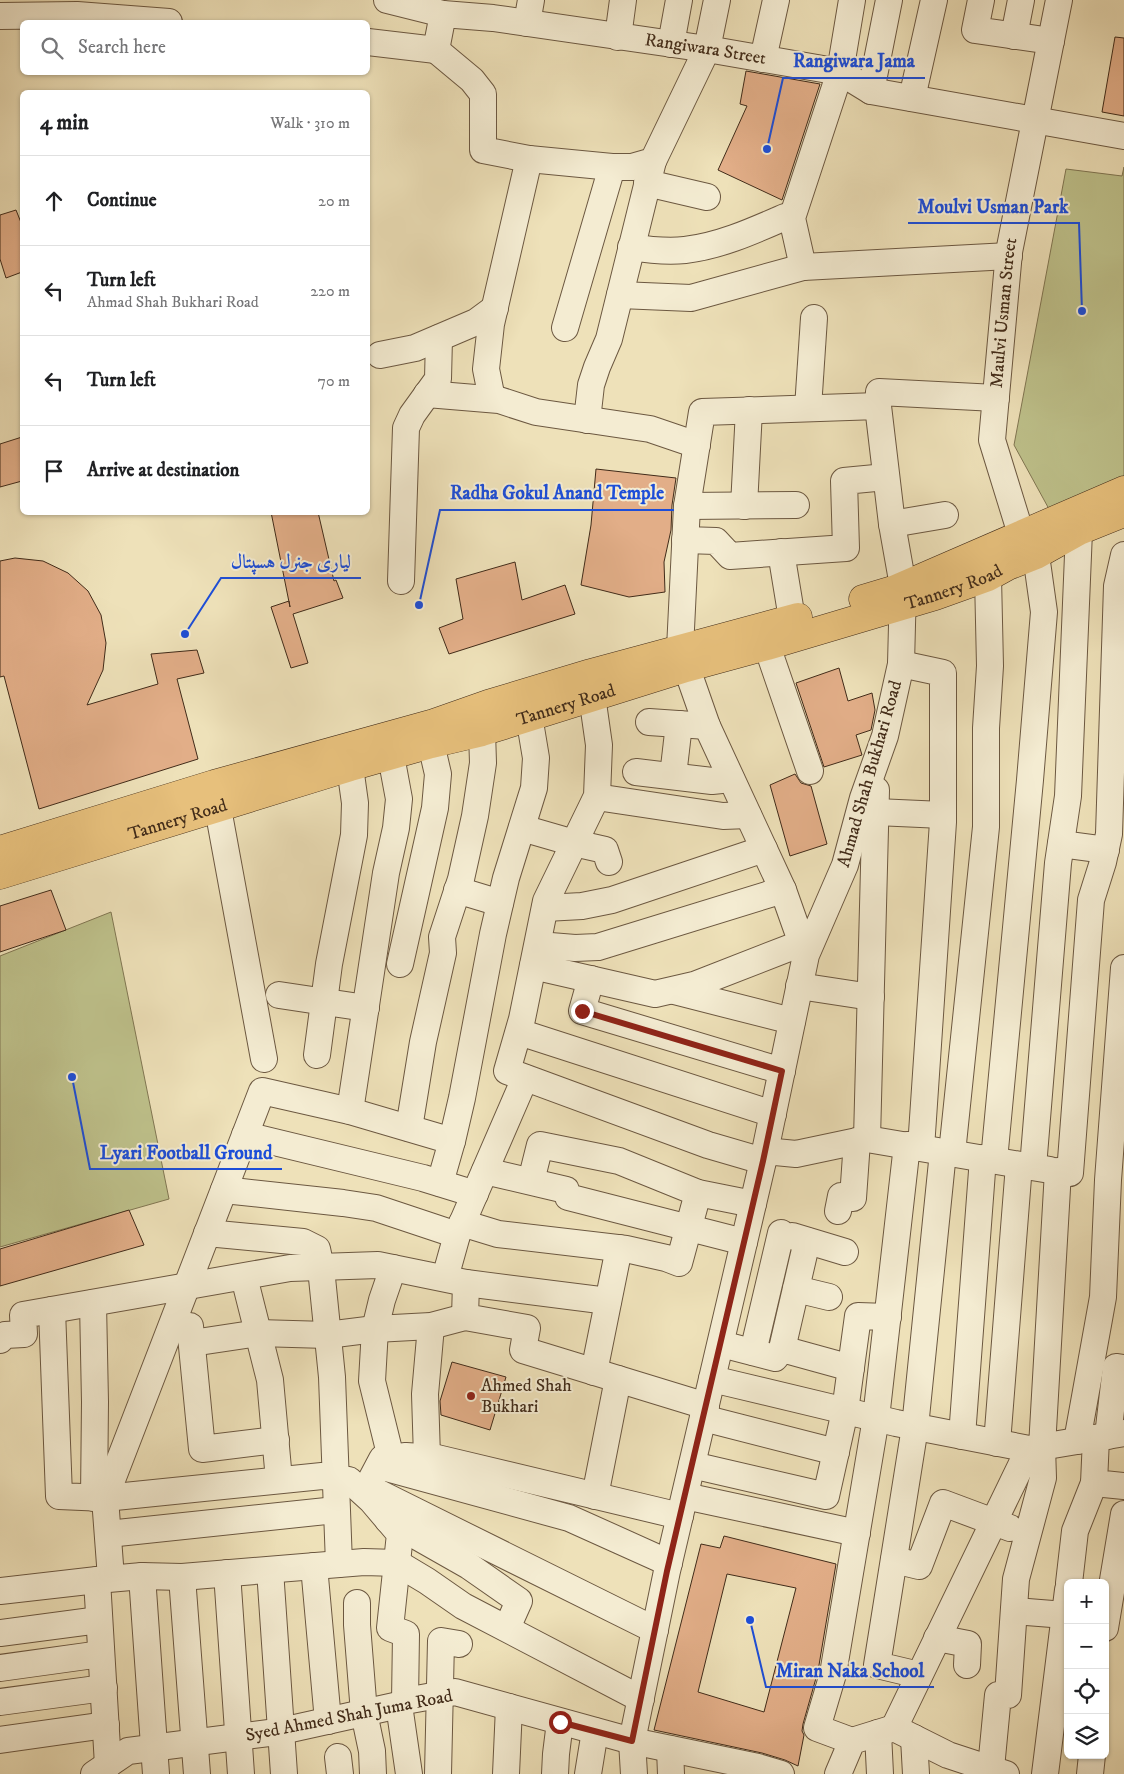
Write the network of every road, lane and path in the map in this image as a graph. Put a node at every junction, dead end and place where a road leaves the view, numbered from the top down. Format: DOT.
graph roads {
  1 [pos="387,0"];
  2 [pos="623,0"];
  3 [pos="679,0"];
  4 [pos="716,0"];
  5 [pos="776,0"];
  6 [pos="852,0"];
  7 [pos="887,0"];
  8 [pos="934,0"];
  9 [pos="981,0"];
  10 [pos="1021,0"];
  11 [pos="1059,0"];
  12 [pos="78,8"];
  13 [pos="529,12"];
  14 [pos="443,14"];
  15 [pos="0,16"];
  16 [pos="156,20"];
  17 [pos="618,36"];
  18 [pos="1014,36"];
  19 [pos="1052,41"];
  20 [pos="370,42"];
  21 [pos="671,44"];
  22 [pos="707,49"];
  23 [pos="436,50"];
  24 [pos="763,59"];
  25 [pos="840,72"];
  26 [pos="871,91"];
  27 [pos="912,98"];
  28 [pos="1036,121"];
  29 [pos="1124,136"];
  30 [pos="529,159"];
  31 [pos="612,167"];
  32 [pos="650,172"];
  33 [pos="707,196"];
  34 [pos="792,218"];
  35 [pos="631,247"];
  36 [pos="1008,256"];
  37 [pos="803,268"];
  38 [pos="620,295"];
  39 [pos="495,308"];
  40 [pos="814,318"];
  41 [pos="565,328"];
  42 [pos="439,338"];
  43 [pos="380,355"];
  44 [pos="427,394"];
  45 [pos="996,398"];
  46 [pos="492,399"];
  47 [pos="878,406"];
  48 [pos="808,408"];
  49 [pos="749,410"];
  50 [pos="588,420"];
  51 [pos="696,445"];
  52 [pos="886,477"];
  53 [pos="1124,490"];
  54 [pos="796,505"];
  55 [pos="686,506"];
  56 [pos="744,506"];
  57 [pos="1124,513"];
  58 [pos="944,516"];
  59 [pos="892,524"];
  60 [pos="1079,531"];
  61 [pos="685,540"];
  62 [pos="1029,545"];
  63 [pos="781,552"];
  64 [pos="1124,555"];
  65 [pos="988,577"];
  66 [pos="401,580"];
  67 [pos="903,596"];
  68 [pos="792,619"];
  69 [pos="767,646"];
  70 [pos="683,659"];
  71 [pos="901,664"];
  72 [pos="592,696"];
  73 [pos="529,716"];
  74 [pos="649,722"];
  75 [pos="679,724"];
  76 [pos="707,726"];
  77 [pos="482,732"];
  78 [pos="430,744"];
  79 [pos="392,756"];
  80 [pos="877,758"];
  81 [pos="350,767"];
  82 [pos="810,771"];
  83 [pos="636,772"];
  84 [pos="673,776"];
  85 [pos="731,779"];
  86 [pos="216,796"];
  87 [pos="603,798"];
  88 [pos="876,812"];
  89 [pos="748,815"];
  90 [pos="943,815"];
  91 [pos="986,819"];
  92 [pos="1026,824"];
  93 [pos="522,828"];
  94 [pos="574,843"];
  95 [pos="1061,844"];
  96 [pos="1112,847"];
  97 [pos="764,849"];
  98 [pos="0,850"];
  99 [pos="609,862"];
  100 [pos="0,875"];
  101 [pos="457,890"];
  102 [pos="783,890"];
  103 [pos="500,903"];
  104 [pos="545,908"];
  105 [pos="804,949"];
  106 [pos="536,955"];
  107 [pos="400,964"];
  108 [pos="1124,968"];
  109 [pos="591,979"];
  110 [pos="1011,983"];
  111 [pos="799,986"];
  112 [pos="1048,987"];
  113 [pos="671,990"];
  114 [pos="279,995"];
  115 [pos="871,997"];
  116 [pos="324,1002"];
  117 [pos="366,1008"];
  118 [pos="792,1021"];
  119 [pos="519,1032"];
  120 [pos="317,1055"];
  121 [pos="264,1059"];
  122 [pos="782,1071"];
  123 [pos="525,1078"];
  124 [pos="350,1111"];
  125 [pos="773,1114"];
  126 [pos="409,1128"];
  127 [pos="245,1135"];
  128 [pos="862,1140"];
  129 [pos="452,1141"];
  130 [pos="931,1150"];
  131 [pos="764,1156"];
  132 [pos="1026,1166"];
  133 [pos="485,1170"];
  134 [pos="531,1181"];
  135 [pos="1116,1181"];
  136 [pos="440,1183"];
  137 [pos="224,1190"];
  138 [pos="698,1193"];
  139 [pos="474,1194"];
  140 [pos="838,1211"];
  141 [pos="748,1223"];
  142 [pos="688,1228"];
  143 [pos="460,1229"];
  144 [pos="781,1233"];
  145 [pos="935,1233"];
  146 [pos="207,1234"];
  147 [pos="1014,1235"];
  148 [pos="977,1236"];
  149 [pos="1054,1237"];
  150 [pos="808,1241"];
  151 [pos="619,1248"];
  152 [pos="845,1252"];
  153 [pos="321,1268"];
  154 [pos="392,1268"];
  155 [pos="244,1276"];
  156 [pos="455,1281"];
  157 [pos="186,1288"];
  158 [pos="796,1289"];
  159 [pos="534,1292"];
  160 [pos="829,1297"];
  161 [pos="608,1301"];
  162 [pos="93,1303"];
  163 [pos="52,1310"];
  164 [pos="465,1317"];
  165 [pos="888,1317"];
  166 [pos="431,1326"];
  167 [pos="527,1328"];
  168 [pos="375,1329"];
  169 [pos="258,1333"];
  170 [pos="327,1335"];
  171 [pos="0,1340"];
  172 [pos="192,1343"];
  173 [pos="721,1344"];
  174 [pos="782,1349"];
  175 [pos="753,1352"];
  176 [pos="851,1368"];
  177 [pos="1124,1368"];
  178 [pos="606,1376"];
  179 [pos="712,1379"];
  180 [pos="845,1411"];
  181 [pos="704,1412"];
  182 [pos="876,1418"];
  183 [pos="916,1427"];
  184 [pos="962,1436"];
  185 [pos="1101,1437"];
  186 [pos="276,1440"];
  187 [pos="997,1443"];
  188 [pos="1035,1448"];
  189 [pos="836,1452"];
  190 [pos="427,1457"];
  191 [pos="692,1465"];
  192 [pos="375,1476"];
  193 [pos="337,1478"];
  194 [pos="279,1480"];
  195 [pos="1094,1483"];
  196 [pos="1124,1486"];
  197 [pos="788,1487"];
  198 [pos="595,1496"];
  199 [pos="99,1498"];
  200 [pos="682,1506"];
  201 [pos="336,1510"];
  202 [pos="1124,1514"];
  203 [pos="782,1517"];
  204 [pos="388,1520"];
  205 [pos="994,1522"];
  206 [pos="857,1533"];
  207 [pos="108,1534"];
  208 [pos="1028,1535"];
  209 [pos="894,1560"];
  210 [pos="397,1563"];
  211 [pos="670,1563"];
  212 [pos="339,1564"];
  213 [pos="314,1566"];
  214 [pos="270,1570"];
  215 [pos="227,1573"];
  216 [pos="142,1576"];
  217 [pos="182,1577"];
  218 [pos="104,1579"];
  219 [pos="1069,1579"];
  220 [pos="0,1591"];
  221 [pos="1064,1602"];
  222 [pos="357,1604"];
  223 [pos="1111,1604"];
  224 [pos="1014,1611"];
  225 [pos="1064,1618"];
  226 [pos="98,1620"];
  227 [pos="506,1628"];
  228 [pos="655,1630"];
  229 [pos="0,1633"];
  230 [pos="937,1638"];
  231 [pos="459,1644"];
  232 [pos="101,1654"];
  233 [pos="967,1665"];
  234 [pos="0,1668"];
  235 [pos="919,1675"];
  236 [pos="104,1688"];
  237 [pos="440,1695"];
  238 [pos="641,1700"];
  239 [pos="0,1702"];
  240 [pos="402,1703"];
  241 [pos="509,1707"];
  242 [pos="364,1713"];
  243 [pos="328,1721"];
  244 [pos="560,1722"];
  245 [pos="106,1725"];
  246 [pos="595,1731"];
  247 [pos="281,1732"];
  248 [pos="895,1733"];
  249 [pos="239,1737"];
  250 [pos="0,1740"];
  251 [pos="632,1741"];
  252 [pos="852,1741"];
  253 [pos="195,1743"];
  254 [pos="154,1748"];
  255 [pos="1092,1759"];
  256 [pos="671,1762"];
  257 [pos="707,1765"];
  258 [pos="110,1768"];
  259 [pos="743,1769"];
  260 [pos="984,1769"];
  261 [pos="156,1774"];
  262 [pos="197,1774"];
  263 [pos="241,1774"];
  264 [pos="284,1774"];
  265 [pos="373,1774"];
  266 [pos="409,1774"];
  267 [pos="438,1774"];
  268 [pos="506,1774"];
  269 [pos="555,1774"];
  270 [pos="588,1774"];
  271 [pos="634,1774"];
  272 [pos="781,1774"];
  273 [pos="838,1774"];
  274 [pos="880,1774"];
  275 [pos="916,1774"];
  276 [pos="1045,1774"];
  277 [pos="1090,1774"];
  1 -- 14 [label="street, Rangiwara Street"];
  2 -- 17 [label="street"];
  3 -- 21 [label="street"];
  4 -- 22 [label="street"];
  5 -- 24 [label="street"];
  6 -- 25 [label="street"];
  7 -- 26 [label="street"];
  8 -- 27 [label="street"];
  9 -- 18 [label="street"];
  10 -- 18 [label="street"];
  11 -- 19 [label="street, Maulvi Usman Street"];
  12 -- 15 [label="street"];
  12 -- 16 [label="street"];
  13 -- 14 [label="street, Rangiwara Street"];
  13 -- 17 [label="street, Rangiwara Street"];
  14 -- 23 [label="street"];
  17 -- 21 [label="street, Rangiwara Street"];
  18 -- 19 [label="street"];
  19 -- 28 [label="street, Maulvi Usman Street"];
  20 -- 23 [label="street"];
  21 -- 22 [label="street, Rangiwara Street"];
  22 -- 24 [label="street, Rangiwara Street"];
  22 -- 32 [label="street"];
  23 -- 30 [label="street"];
  24 -- 25 [label="street, Rangiwara Street"];
  25 -- 26 [label="street, Rangiwara Street"];
  25 -- 34 [label="street"];
  26 -- 27 [label="street, Rangiwara Street"];
  27 -- 28 [label="street, Rangiwara Street"];
  28 -- 29 [label="street, Rangiwara Street"];
  28 -- 36 [label="street, Maulvi Usman Street"];
  30 -- 31 [label="street"];
  30 -- 39 [label="street"];
  31 -- 32 [label="street"];
  31 -- 41 [label="street"];
  32 -- 33 [label="street"];
  32 -- 35 [label="street"];
  34 -- 35 [label="street"];
  34 -- 37 [label="street"];
  35 -- 38 [label="street"];
  36 -- 37 [label="street"];
  36 -- 45 [label="street, Maulvi Usman Street"];
  37 -- 38 [label="street"];
  38 -- 50 [label="street"];
  39 -- 42 [label="street"];
  39 -- 46 [label="street"];
  40 -- 48 [label="street"];
  42 -- 43 [label="street"];
  42 -- 44 [label="street"];
  44 -- 46 [label="street"];
  44 -- 66 [label="street"];
  45 -- 47 [label="street"];
  45 -- 62 [label="street, Maulvi Usman Street"];
  46 -- 50 [label="street"];
  47 -- 48 [label="street"];
  47 -- 52 [label="street, Ahmad Shah Bukhari Road"];
  48 -- 49 [label="street"];
  49 -- 51 [label="street"];
  49 -- 56 [label="street"];
  50 -- 51 [label="street"];
  51 -- 55 [label="street"];
  52 -- 59 [label="street, Ahmad Shah Bukhari Road"];
  52 -- 63 [label="street"];
  53 -- 62 [label="main road, Tannery Road"];
  54 -- 56 [label="street"];
  55 -- 56 [label="street"];
  55 -- 61 [label="street"];
  57 -- 60 [label="main road, Tannery Road"];
  58 -- 59 [label="street"];
  59 -- 67 [label="street, Ahmad Shah Bukhari Road"];
  60 -- 62 [label="main road, Tannery Road"];
  60 -- 95 [label="street"];
  61 -- 63 [label="street"];
  61 -- 70 [label="street"];
  62 -- 65 [label="main road, Tannery Road"];
  62 -- 67 [label="main road, Tannery Road"];
  62 -- 92 [label="street, Maulvi Usman Street"];
  63 -- 68 [label="street"];
  64 -- 96 [label="street"];
  65 -- 67 [label="main road, Tannery Road"];
  65 -- 91 [label="street"];
  67 -- 68 [label="main road, Tannery Road"];
  67 -- 69 [label="main road, Tannery Road"];
  67 -- 71 [label="street, Ahmad Shah Bukhari Road"];
  68 -- 70 [label="main road, Tannery Road"];
  69 -- 70 [label="main road, Tannery Road"];
  69 -- 82 [label="street"];
  70 -- 72 [label="main road, Tannery Road"];
  70 -- 76 [label="street"];
  70 -- 86 [label="main road, Tannery Road"];
  71 -- 80 [label="street, Ahmad Shah Bukhari Road"];
  71 -- 90 [label="street"];
  72 -- 73 [label="main road, Tannery Road"];
  72 -- 94 [label="street"];
  73 -- 77 [label="main road, Tannery Road"];
  73 -- 93 [label="street"];
  74 -- 75 [label="street"];
  75 -- 76 [label="street"];
  75 -- 84 [label="street"];
  76 -- 85 [label="street"];
  77 -- 78 [label="main road, Tannery Road"];
  77 -- 101 [label="street"];
  78 -- 79 [label="main road, Tannery Road"];
  78 -- 107 [label="street"];
  79 -- 81 [label="main road, Tannery Road"];
  79 -- 117 [label="street"];
  80 -- 88 [label="street"];
  80 -- 105 [label="street, Ahmad Shah Bukhari Road"];
  81 -- 86 [label="main road, Tannery Road"];
  81 -- 116 [label="street"];
  83 -- 84 [label="street"];
  84 -- 85 [label="street"];
  85 -- 89 [label="street"];
  86 -- 98 [label="main road, Tannery Road"];
  86 -- 100 [label="main road, Tannery Road"];
  86 -- 121 [label="street"];
  87 -- 89 [label="street"];
  88 -- 90 [label="street"];
  88 -- 115 [label="street"];
  89 -- 97 [label="street"];
  90 -- 130 [label="street"];
  91 -- 92 [label="street"];
  91 -- 130 [label="street"];
  92 -- 110 [label="street, Maulvi Usman Street"];
  93 -- 94 [label="street"];
  93 -- 103 [label="street"];
  94 -- 99 [label="street"];
  94 -- 104 [label="street"];
  95 -- 96 [label="street"];
  95 -- 112 [label="street"];
  96 -- 132 [label="street"];
  97 -- 102 [label="street"];
  97 -- 104 [label="street"];
  101 -- 103 [label="street"];
  101 -- 126 [label="street"];
  102 -- 105 [label="street"];
  102 -- 106 [label="street"];
  103 -- 129 [label="street"];
  104 -- 106 [label="street"];
  105 -- 111 [label="street, Ahmad Shah Bukhari Road"];
  105 -- 113 [label="street"];
  106 -- 109 [label="street"];
  106 -- 119 [label="street"];
  108 -- 135 [label="street"];
  109 -- 113 [label="street"];
  109 -- 122 [label="street"];
  110 -- 112 [label="street"];
  110 -- 132 [label="street, Maulvi Usman Street"];
  111 -- 115 [label="street"];
  111 -- 118 [label="street, Ahmad Shah Bukhari Road"];
  112 -- 132 [label="street"];
  113 -- 118 [label="street"];
  114 -- 116 [label="street"];
  115 -- 128 [label="street"];
  116 -- 117 [label="street"];
  116 -- 120 [label="street"];
  117 -- 124 [label="street"];
  118 -- 122 [label="street, Ahmad Shah Bukhari Road"];
  119 -- 123 [label="street"];
  119 -- 125 [label="street"];
  122 -- 125 [label="street, Ahmad Shah Bukhari Road"];
  123 -- 131 [label="street"];
  123 -- 133 [label="street"];
  124 -- 126 [label="street"];
  124 -- 127 [label="street"];
  125 -- 131 [label="street, Ahmad Shah Bukhari Road"];
  126 -- 129 [label="street"];
  127 -- 136 [label="street"];
  127 -- 137 [label="street"];
  128 -- 130 [label="street"];
  128 -- 131 [label="street"];
  128 -- 140 [label="street"];
  129 -- 136 [label="street"];
  130 -- 132 [label="street"];
  130 -- 145 [label="street"];
  130 -- 165 [label="street"];
  131 -- 141 [label="street, Ahmad Shah Bukhari Road"];
  132 -- 135 [label="street"];
  132 -- 147 [label="street"];
  132 -- 148 [label="street"];
  132 -- 149 [label="street"];
  133 -- 134 [label="street"];
  133 -- 139 [label="street"];
  134 -- 138 [label="street"];
  134 -- 142 [label="street"];
  135 -- 185 [label="street"];
  136 -- 139 [label="street"];
  137 -- 143 [label="street"];
  137 -- 146 [label="street"];
  138 -- 141 [label="street"];
  138 -- 142 [label="street"];
  139 -- 143 [label="street"];
  141 -- 142 [label="street"];
  141 -- 144 [label="street"];
  141 -- 173 [label="street, Ahmad Shah Bukhari Road"];
  142 -- 151 [label="street"];
  143 -- 151 [label="street"];
  143 -- 156 [label="street"];
  144 -- 150 [label="street"];
  144 -- 175 [label="street"];
  145 -- 148 [label="street"];
  145 -- 183 [label="street"];
  146 -- 153 [label="street"];
  146 -- 157 [label="street"];
  147 -- 149 [label="street"];
  147 -- 187 [label="street"];
  148 -- 184 [label="street"];
  149 -- 188 [label="street"];
  150 -- 152 [label="street"];
  150 -- 158 [label="street"];
  151 -- 161 [label="street"];
  153 -- 154 [label="street"];
  153 -- 155 [label="street"];
  153 -- 170 [label="street"];
  154 -- 156 [label="street"];
  154 -- 168 [label="street"];
  155 -- 157 [label="street"];
  155 -- 169 [label="street"];
  156 -- 159 [label="street"];
  156 -- 164 [label="street"];
  157 -- 162 [label="street"];
  157 -- 172 [label="street"];
  157 -- 199 [label="street"];
  158 -- 160 [label="street"];
  158 -- 174 [label="street"];
  159 -- 161 [label="street"];
  159 -- 167 [label="street"];
  161 -- 178 [label="street"];
  162 -- 163 [label="street"];
  162 -- 199 [label="street"];
  163 -- 171 [label="street"];
  163 -- 199 [label="street"];
  164 -- 166 [label="street"];
  164 -- 167 [label="street"];
  165 -- 176 [label="street"];
  165 -- 182 [label="street"];
  166 -- 168 [label="street"];
  166 -- 190 [label="street"];
  167 -- 178 [label="street"];
  168 -- 170 [label="street"];
  168 -- 192 [label="street"];
  169 -- 170 [label="street"];
  169 -- 172 [label="street"];
  169 -- 186 [label="street"];
  170 -- 193 [label="street"];
  172 -- 186 [label="street"];
  173 -- 175 [label="street"];
  173 -- 179 [label="street, Ahmad Shah Bukhari Road"];
  174 -- 175 [label="street"];
  174 -- 176 [label="street"];
  176 -- 180 [label="street"];
  177 -- 185 [label="street"];
  178 -- 181 [label="street"];
  178 -- 198 [label="street"];
  179 -- 180 [label="street"];
  179 -- 181 [label="street, Ahmad Shah Bukhari Road"];
  180 -- 182 [label="street"];
  180 -- 189 [label="street"];
  181 -- 189 [label="street"];
  181 -- 191 [label="street, Ahmad Shah Bukhari Road"];
  182 -- 183 [label="street"];
  182 -- 206 [label="street"];
  183 -- 184 [label="street"];
  183 -- 209 [label="street"];
  184 -- 187 [label="street"];
  185 -- 188 [label="street"];
  185 -- 195 [label="street"];
  186 -- 194 [label="street"];
  187 -- 188 [label="street"];
  188 -- 205 [label="street"];
  188 -- 208 [label="street"];
  189 -- 197 [label="street"];
  190 -- 192 [label="street"];
  190 -- 198 [label="street"];
  191 -- 197 [label="street"];
  191 -- 200 [label="street, Ahmad Shah Bukhari Road"];
  192 -- 193 [label="street"];
  192 -- 204 [label="street"];
  192 -- 211 [label="street"];
  192 -- 228 [label="street"];
  193 -- 194 [label="street"];
  193 -- 201 [label="street"];
  194 -- 199 [label="street"];
  195 -- 196 [label="street"];
  195 -- 219 [label="street"];
  197 -- 203 [label="street"];
  198 -- 200 [label="street"];
  199 -- 207 [label="street"];
  200 -- 203 [label="street"];
  200 -- 211 [label="street, Ahmad Shah Bukhari Road"];
  201 -- 207 [label="street"];
  201 -- 212 [label="street"];
  202 -- 223 [label="street"];
  203 -- 206 [label="street"];
  204 -- 210 [label="street"];
  204 -- 227 [label="street"];
  205 -- 208 [label="street"];
  205 -- 209 [label="street"];
  205 -- 230 [label="street"];
  206 -- 252 [label="street"];
  207 -- 218 [label="street"];
  208 -- 224 [label="street"];
  209 -- 235 [label="street"];
  210 -- 212 [label="street"];
  210 -- 227 [label="street"];
  210 -- 240 [label="street"];
  211 -- 228 [label="street, Ahmad Shah Bukhari Road"];
  212 -- 213 [label="street"];
  213 -- 214 [label="street"];
  213 -- 243 [label="street"];
  214 -- 215 [label="street"];
  214 -- 247 [label="street"];
  215 -- 217 [label="street"];
  215 -- 249 [label="street"];
  216 -- 217 [label="street"];
  216 -- 218 [label="street"];
  216 -- 254 [label="street"];
  217 -- 253 [label="street"];
  218 -- 220 [label="street"];
  218 -- 226 [label="street"];
  221 -- 224 [label="street"];
  222 -- 242 [label="street"];
  224 -- 260 [label="street"];
  225 -- 276 [label="street"];
  226 -- 229 [label="street"];
  226 -- 232 [label="street"];
  227 -- 238 [label="street"];
  228 -- 238 [label="street, Ahmad Shah Bukhari Road"];
  230 -- 233 [label="street"];
  230 -- 235 [label="street"];
  231 -- 237 [label="street"];
  232 -- 234 [label="street"];
  232 -- 236 [label="street"];
  235 -- 248 [label="street"];
  236 -- 239 [label="street"];
  236 -- 245 [label="street"];
  237 -- 240 [label="street, Syed Ahmed Shah Juma Road"];
  237 -- 241 [label="street, Syed Ahmed Shah Juma Road"];
  237 -- 267 [label="street"];
  238 -- 251 [label="street, Ahmad Shah Bukhari Road"];
  240 -- 242 [label="street, Syed Ahmed Shah Juma Road"];
  240 -- 266 [label="street"];
  241 -- 244 [label="street, Syed Ahmed Shah Juma Road"];
  241 -- 268 [label="street"];
  242 -- 243 [label="street, Syed Ahmed Shah Juma Road"];
  242 -- 265 [label="street"];
  243 -- 247 [label="street, Syed Ahmed Shah Juma Road"];
  244 -- 246 [label="street, Syed Ahmed Shah Juma Road"];
  244 -- 269 [label="street"];
  245 -- 250 [label="street"];
  245 -- 258 [label="street"];
  246 -- 251 [label="street, Syed Ahmed Shah Juma Road"];
  246 -- 270 [label="street"];
  247 -- 249 [label="street, Syed Ahmed Shah Juma Road"];
  247 -- 264 [label="street"];
  248 -- 252 [label="street"];
  248 -- 260 [label="street"];
  248 -- 274 [label="street"];
  248 -- 275 [label="street"];
  249 -- 253 [label="street, Syed Ahmed Shah Juma Road"];
  249 -- 263 [label="street"];
  251 -- 256 [label="street, Syed Ahmed Shah Juma Road"];
  251 -- 271 [label="street, Ahmad Shah Bukhari Road"];
  252 -- 273 [label="street"];
  253 -- 254 [label="street, Syed Ahmed Shah Juma Road"];
  253 -- 262 [label="street"];
  254 -- 258 [label="street, Syed Ahmed Shah Juma Road"];
  254 -- 261 [label="street"];
  255 -- 277 [label="street"];
  256 -- 257 [label="street, Syed Ahmed Shah Juma Road"];
  257 -- 259 [label="street, Syed Ahmed Shah Juma Road"];
  259 -- 272 [label="street, Syed Ahmed Shah Juma Road"];
}
